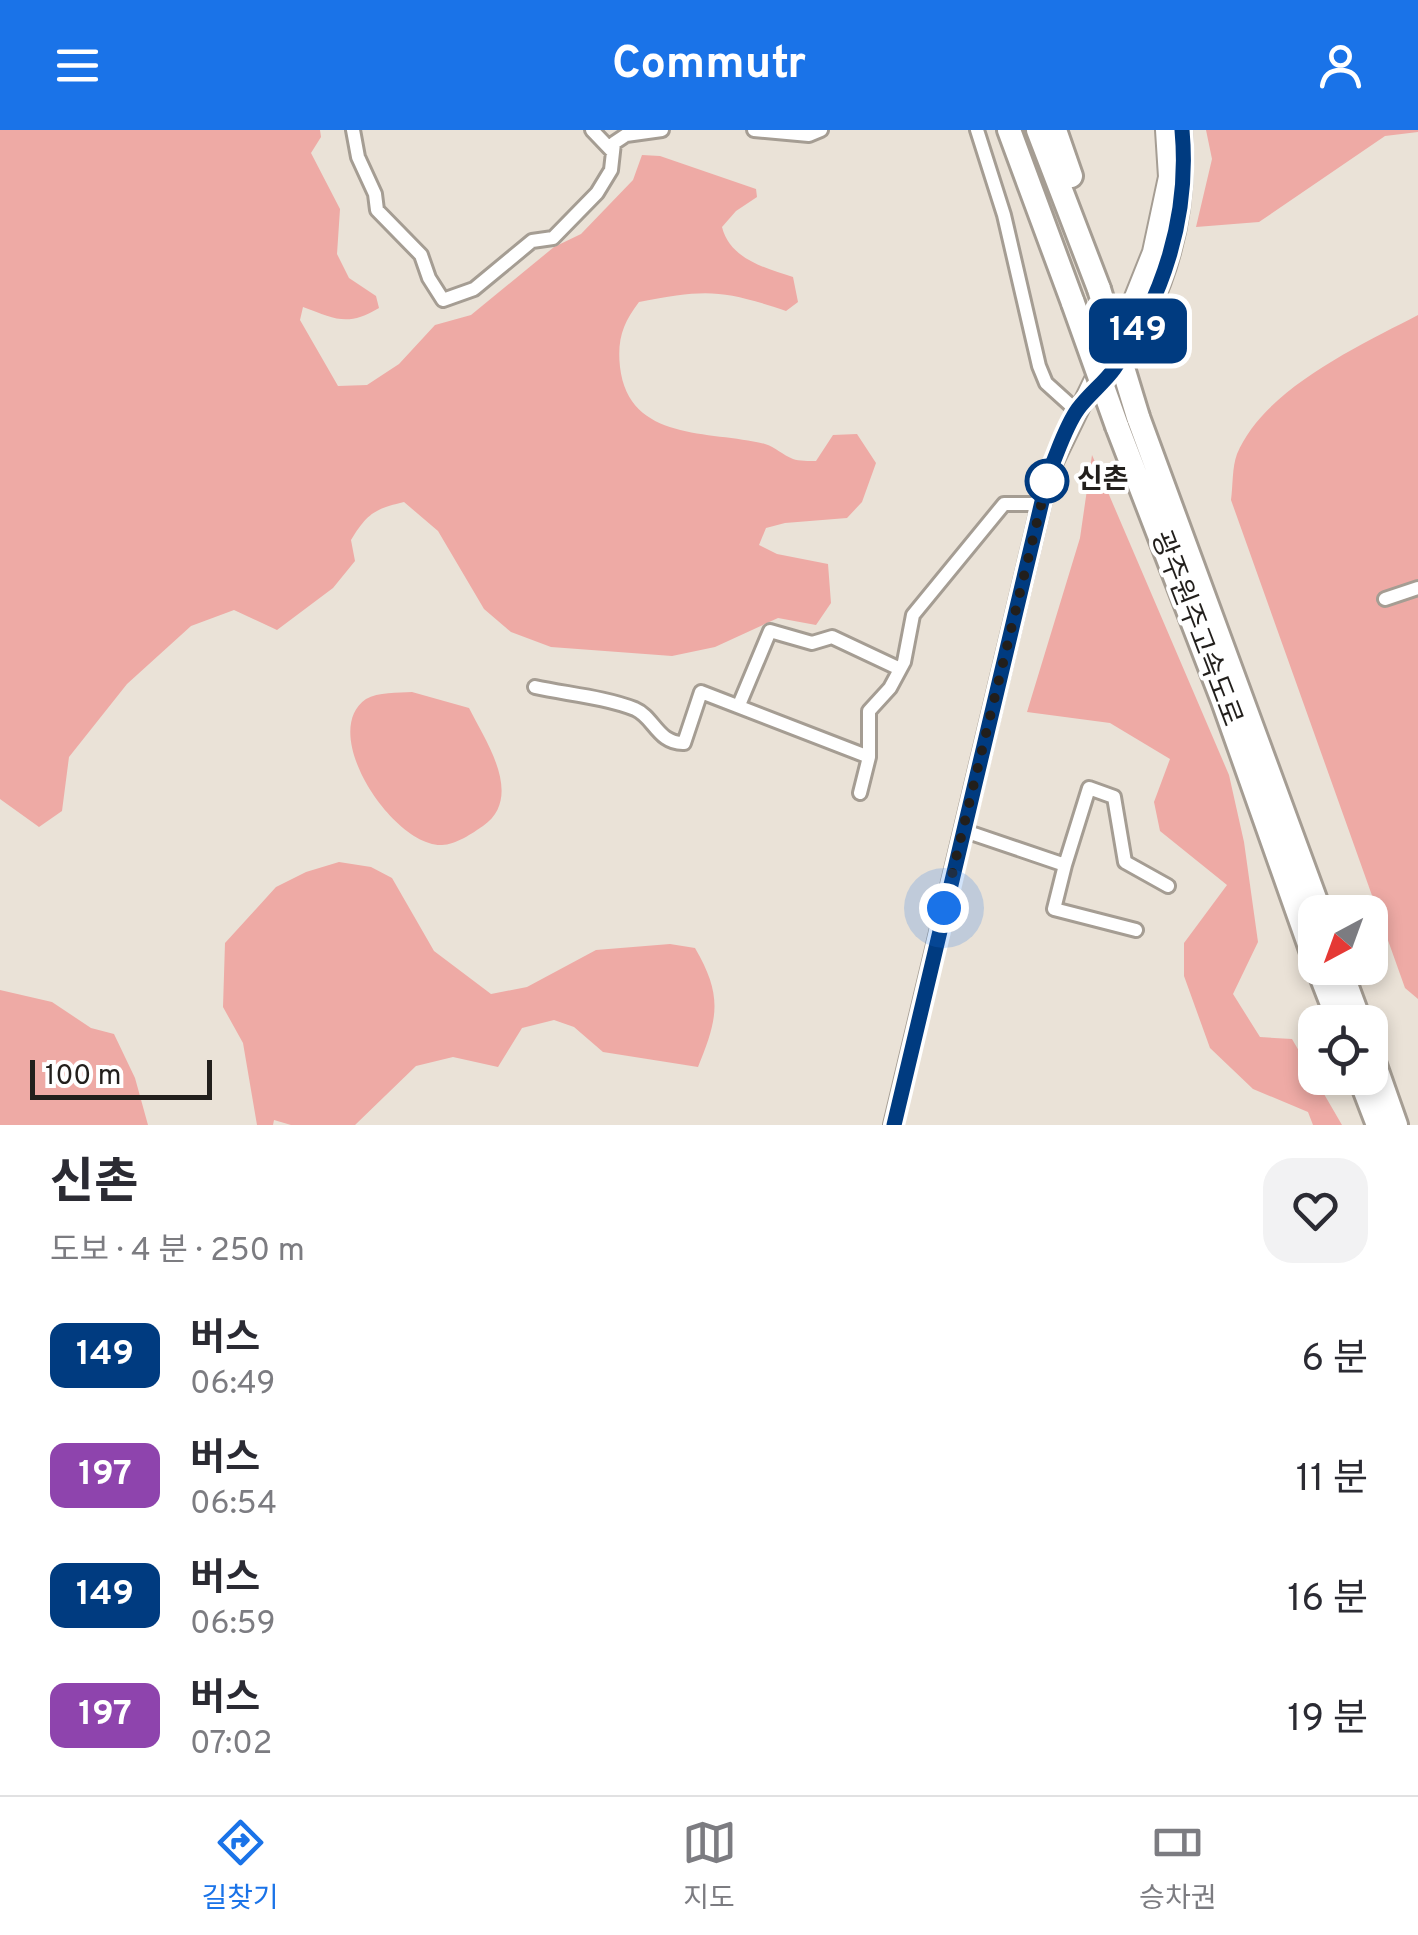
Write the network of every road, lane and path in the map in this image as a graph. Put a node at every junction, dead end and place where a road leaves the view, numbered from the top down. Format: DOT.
graph roads {
  1 [pos="353,130"];
  2 [pos="592,130"];
  3 [pos="662,130"];
  4 [pos="754,130"];
  5 [pos="822,130"];
  6 [pos="977,130"];
  7 [pos="1009,130"];
  8 [pos="1038,130"];
  9 [pos="1055,130"];
  10 [pos="1165,130"];
  11 [pos="1182,130"];
  12 [pos="613,152"];
  13 [pos="1095,278"];
  14 [pos="1076,411"];
  15 [pos="1127,422"];
  16 [pos="1041,504"];
  17 [pos="1418,588"];
  18 [pos="1385,598"];
  19 [pos="900,669"];
  20 [pos="535,687"];
  21 [pos="739,706"];
  22 [pos="869,757"];
  23 [pos="860,792"];
  24 [pos="962,830"];
  25 [pos="1065,865"];
  26 [pos="1168,886"];
  27 [pos="1313,895"];
  28 [pos="1298,914"];
  29 [pos="1136,930"];
  30 [pos="1367,1095"];
  31 [pos="1385,1095"];
  32 [pos="894,1125"];
  33 [pos="1378,1125"];
  34 [pos="1396,1125"];
  1 -- 12 [label="street"];
  2 -- 12 [label="street"];
  3 -- 12 [label="street"];
  4 -- 5 [label="street"];
  6 -- 14 [label="street"];
  7 -- 15 [label="highway, 광주원주고속도로, bridge"];
  8 -- 13 [label="highway, 광주원주고속도로"];
  9 -- 13 [label="highway"];
  10 -- 14 [label="main road"];
  11 -- 14 [label="main road"];
  13 -- 15 [label="highway, 광주원주고속도로, bridge"];
  14 -- 16 [label="main road"];
  15 -- 27 [label="highway, 광주원주고속도로"];
  15 -- 28 [label="highway, 광주원주고속도로"];
  16 -- 19 [label="street"];
  16 -- 24 [label="main road"];
  17 -- 18 [label="street"];
  19 -- 21 [label="street"];
  19 -- 22 [label="street"];
  20 -- 21 [label="street"];
  21 -- 22 [label="street"];
  22 -- 23 [label="street"];
  24 -- 25 [label="street"];
  24 -- 32 [label="main road"];
  25 -- 26 [label="street"];
  25 -- 29 [label="street"];
  30 -- 33 [label="highway"];
  31 -- 34 [label="highway"];
}
